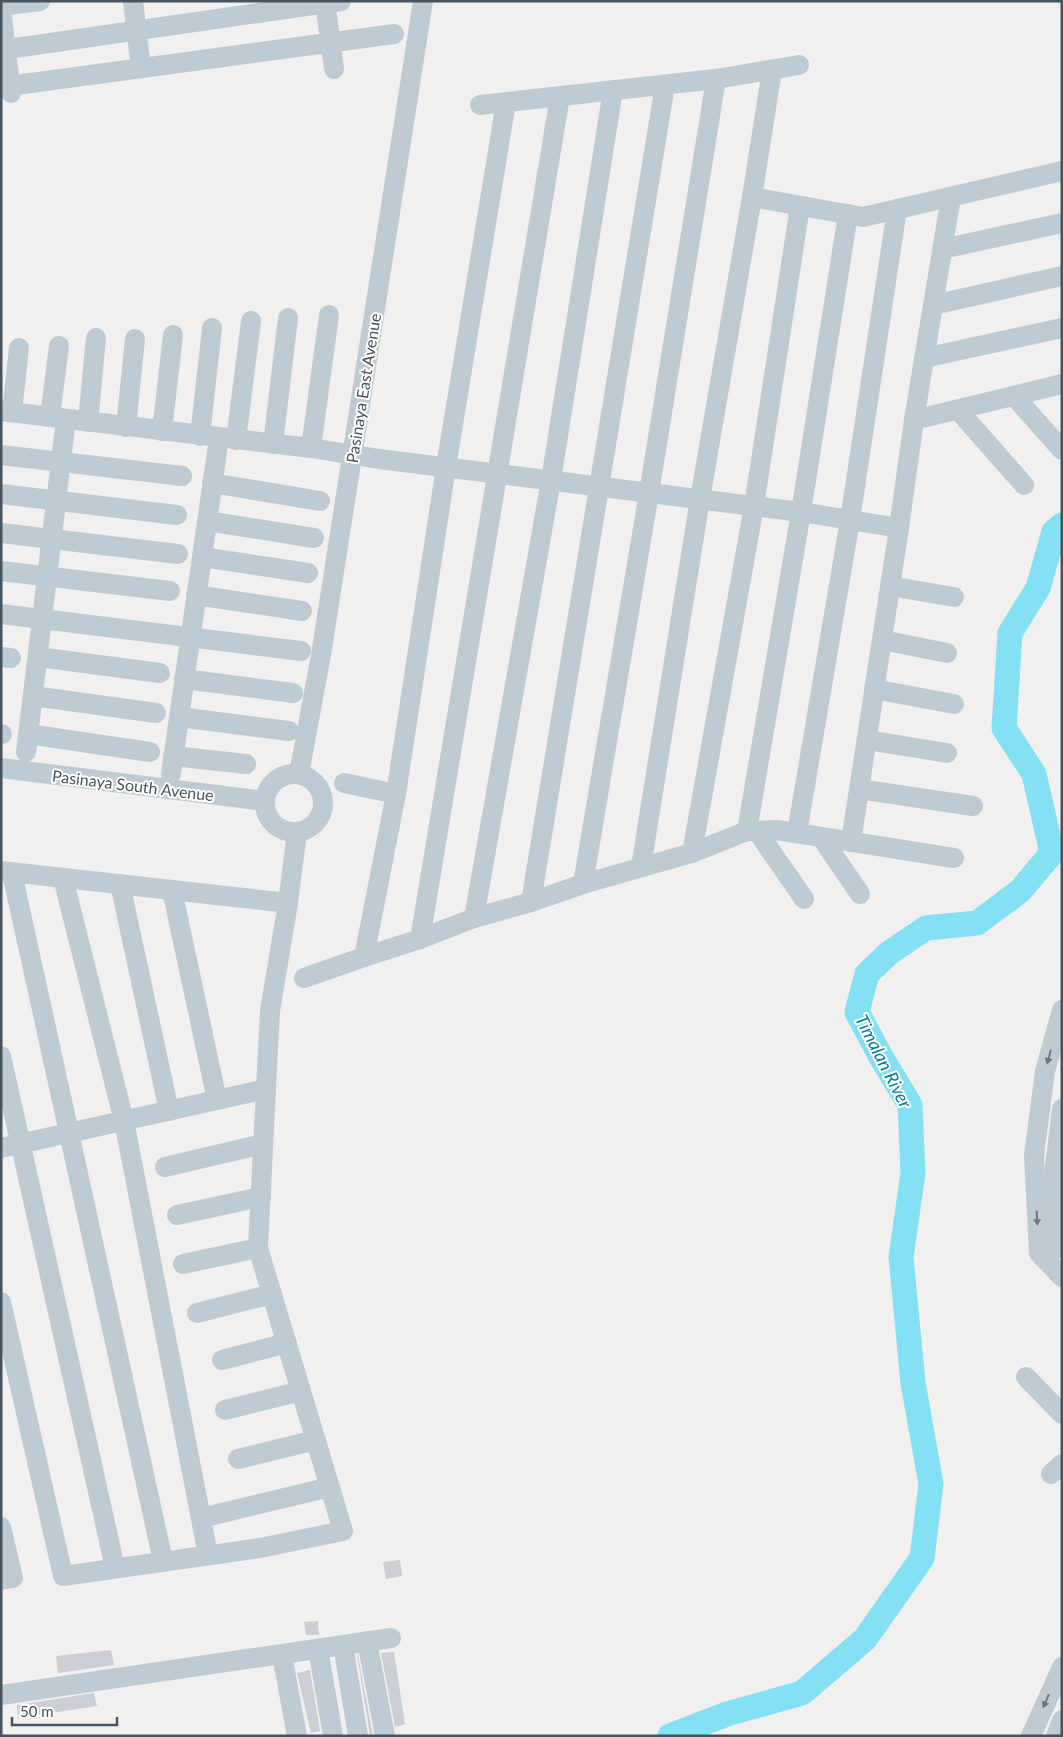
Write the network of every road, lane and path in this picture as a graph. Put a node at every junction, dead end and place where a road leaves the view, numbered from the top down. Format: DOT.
graph roads {
  1 [pos="40,1"];
  2 [pos="133,1"];
  3 [pos="423,1"];
  4 [pos="331,2"];
  5 [pos="1,8"];
  6 [pos="137,30"];
  7 [pos="394,34"];
  8 [pos="330,42"];
  9 [pos="4,49"];
  10 [pos="799,65"];
  11 [pos="141,68"];
  12 [pos="334,69"];
  13 [pos="772,70"];
  14 [pos="716,79"];
  15 [pos="665,85"];
  16 [pos="7,88"];
  17 [pos="613,90"];
  18 [pos="560,96"];
  19 [pos="506,102"];
  20 [pos="480,105"];
  21 [pos="1062,171"];
  22 [pos="951,196"];
  23 [pos="752,197"];
  24 [pos="800,206"];
  25 [pos="897,209"];
  26 [pos="848,214"];
  27 [pos="1062,223"];
  28 [pos="942,249"];
  29 [pos="1062,276"];
  30 [pos="933,305"];
  31 [pos="329,315"];
  32 [pos="288,318"];
  33 [pos="251,321"];
  34 [pos="212,328"];
  35 [pos="1062,328"];
  36 [pos="173,335"];
  37 [pos="96,338"];
  38 [pos="135,339"];
  39 [pos="59,346"];
  40 [pos="19,348"];
  41 [pos="924,358"];
  42 [pos="1062,384"];
  43 [pos="1014,396"];
  44 [pos="958,410"];
  45 [pos="7,412"];
  46 [pos="58,418"];
  47 [pos="914,420"];
  48 [pos="88,422"];
  49 [pos="126,427"];
  50 [pos="162,431"];
  51 [pos="218,438"];
  52 [pos="273,444"];
  53 [pos="311,448"];
  54 [pos="1062,450"];
  55 [pos="1,455"];
  56 [pos="352,455"];
  57 [pos="61,463"];
  58 [pos="446,467"];
  59 [pos="498,474"];
  60 [pos="182,476"];
  61 [pos="551,480"];
  62 [pos="212,482"];
  63 [pos="1024,485"];
  64 [pos="600,487"];
  65 [pos="649,493"];
  66 [pos="1,494"];
  67 [pos="700,499"];
  68 [pos="56,501"];
  69 [pos="320,501"];
  70 [pos="754,506"];
  71 [pos="801,512"];
  72 [pos="177,515"];
  73 [pos="850,520"];
  74 [pos="207,521"];
  75 [pos="899,528"];
  76 [pos="1,533"];
  77 [pos="314,538"];
  78 [pos="52,539"];
  79 [pos="178,554"];
  80 [pos="202,557"];
  81 [pos="1,570"];
  82 [pos="308,573"];
  83 [pos="47,576"];
  84 [pos="890,586"];
  85 [pos="170,591"];
  86 [pos="196,595"];
  87 [pos="954,597"];
  88 [pos="302,611"];
  89 [pos="1,614"];
  90 [pos="42,619"];
  91 [pos="190,638"];
  92 [pos="882,640"];
  93 [pos="301,651"];
  94 [pos="947,653"];
  95 [pos="38,656"];
  96 [pos="160,673"];
  97 [pos="184,679"];
  98 [pos="874,689"];
  99 [pos="293,693"];
  100 [pos="33,696"];
  101 [pos="954,704"];
  102 [pos="156,713"];
  103 [pos="179,717"];
  104 [pos="290,731"];
  105 [pos="867,740"];
  106 [pos="150,752"];
  107 [pos="947,753"];
  108 [pos="246,764"];
  109 [pos="1,768"];
  110 [pos="300,774"];
  111 [pos="344,783"];
  112 [pos="859,789"];
  113 [pos="396,794"];
  114 [pos="265,801"];
  115 [pos="973,806"];
  116 [pos="752,831"];
  117 [pos="297,832"];
  118 [pos="797,833"];
  119 [pos="821,837"];
  120 [pos="851,842"];
  121 [pos="692,853"];
  122 [pos="954,858"];
  123 [pos="641,867"];
  124 [pos="7,872"];
  125 [pos="63,878"];
  126 [pos="120,884"];
  127 [pos="583,884"];
  128 [pos="172,890"];
  129 [pos="860,894"];
  130 [pos="804,899"];
  131 [pos="288,902"];
  132 [pos="531,902"];
  133 [pos="474,918"];
  134 [pos="420,939"];
  135 [pos="364,956"];
  136 [pos="304,978"];
  137 [pos="1062,1010"];
  138 [pos="1,1056"];
  139 [pos="266,1089"];
  140 [pos="218,1100"];
  141 [pos="1062,1109"];
  142 [pos="169,1111"];
  143 [pos="124,1121"];
  144 [pos="70,1133"];
  145 [pos="22,1144"];
  146 [pos="263,1144"];
  147 [pos="1,1148"];
  148 [pos="165,1167"];
  149 [pos="261,1197"];
  150 [pos="177,1215"];
  151 [pos="258,1248"];
  152 [pos="1062,1249"];
  153 [pos="183,1264"];
  154 [pos="1062,1277"];
  155 [pos="272,1294"];
  156 [pos="1,1302"];
  157 [pos="196,1313"];
  158 [pos="286,1343"];
  159 [pos="222,1360"];
  160 [pos="1026,1377"];
  161 [pos="301,1391"];
  162 [pos="225,1410"];
  163 [pos="1062,1414"];
  164 [pos="316,1440"];
  165 [pos="238,1460"];
  166 [pos="330,1487"];
  167 [pos="200,1518"];
  168 [pos="1,1527"];
  169 [pos="208,1555"];
  170 [pos="163,1561"];
  171 [pos="115,1568"];
  172 [pos="7,1579"];
  173 [pos="391,1638"];
  174 [pos="367,1641"];
  175 [pos="342,1645"];
  176 [pos="318,1649"];
  177 [pos="282,1655"];
  178 [pos="1062,1667"];
  179 [pos="1,1695"];
  180 [pos="1062,1720"];
  181 [pos="297,1736"];
  182 [pos="333,1736"];
  183 [pos="358,1736"];
  184 [pos="385,1736"];
  185 [pos="1031,1736"];
  186 [pos="1056,1736"];
  1 -- 5 [label="street"];
  2 -- 6 [label="street"];
  3 -- 56 [label="street, Pasinaya East Avenue"];
  4 -- 6 [label="street"];
  4 -- 8 [label="street"];
  5 -- 9 [label="street"];
  6 -- 9 [label="street"];
  6 -- 11 [label="street"];
  7 -- 8 [label="street"];
  8 -- 11 [label="street"];
  8 -- 12 [label="street"];
  9 -- 16 [label="street"];
  10 -- 13 [label="street"];
  11 -- 16 [label="street"];
  13 -- 14 [label="street"];
  13 -- 23 [label="street"];
  14 -- 15 [label="street"];
  14 -- 65 [label="street"];
  15 -- 17 [label="street"];
  15 -- 64 [label="street"];
  17 -- 18 [label="street"];
  17 -- 61 [label="street"];
  18 -- 19 [label="street"];
  18 -- 59 [label="street"];
  19 -- 20 [label="street"];
  19 -- 58 [label="street"];
  21 -- 22 [label="street"];
  22 -- 25 [label="street"];
  22 -- 28 [label="street"];
  23 -- 24 [label="street"];
  23 -- 67 [label="street"];
  24 -- 26 [label="street"];
  24 -- 70 [label="street"];
  25 -- 26 [label="street"];
  25 -- 73 [label="street"];
  26 -- 71 [label="street"];
  27 -- 28 [label="street"];
  28 -- 30 [label="street"];
  29 -- 30 [label="street"];
  30 -- 41 [label="street"];
  31 -- 53 [label="street"];
  32 -- 52 [label="street"];
  33 -- 51 [label="street"];
  34 -- 51 [label="street"];
  35 -- 41 [label="street"];
  36 -- 50 [label="street"];
  37 -- 48 [label="street"];
  38 -- 49 [label="street"];
  39 -- 46 [label="street"];
  40 -- 45 [label="street"];
  41 -- 47 [label="street"];
  42 -- 43 [label="street"];
  43 -- 44 [label="street"];
  43 -- 54 [label="street"];
  44 -- 47 [label="street"];
  44 -- 63 [label="street"];
  45 -- 46 [label="street"];
  46 -- 48 [label="street"];
  46 -- 57 [label="street"];
  47 -- 75 [label="street"];
  48 -- 49 [label="street"];
  49 -- 50 [label="street"];
  50 -- 51 [label="street"];
  51 -- 52 [label="street"];
  51 -- 62 [label="street"];
  52 -- 53 [label="street"];
  53 -- 56 [label="street"];
  55 -- 57 [label="street"];
  56 -- 58 [label="street"];
  56 -- 110 [label="street, Pasinaya East Avenue"];
  57 -- 60 [label="street"];
  57 -- 68 [label="street"];
  58 -- 59 [label="street"];
  58 -- 113 [label="street"];
  59 -- 61 [label="street"];
  59 -- 134 [label="street"];
  61 -- 64 [label="street"];
  61 -- 133 [label="street"];
  62 -- 69 [label="street"];
  62 -- 74 [label="street"];
  64 -- 65 [label="street"];
  64 -- 132 [label="street"];
  65 -- 67 [label="street"];
  65 -- 127 [label="street"];
  66 -- 68 [label="street"];
  67 -- 70 [label="street"];
  67 -- 123 [label="street"];
  68 -- 72 [label="street"];
  68 -- 78 [label="street"];
  70 -- 71 [label="street"];
  70 -- 121 [label="street"];
  71 -- 73 [label="street"];
  71 -- 116 [label="street"];
  73 -- 75 [label="street"];
  73 -- 118 [label="street"];
  74 -- 77 [label="street"];
  74 -- 80 [label="street"];
  75 -- 84 [label="street"];
  76 -- 78 [label="street"];
  78 -- 79 [label="street"];
  78 -- 83 [label="street"];
  80 -- 82 [label="street"];
  80 -- 86 [label="street"];
  81 -- 83 [label="street"];
  83 -- 85 [label="street"];
  83 -- 90 [label="street"];
  84 -- 87 [label="street"];
  84 -- 92 [label="street"];
  86 -- 88 [label="street"];
  86 -- 91 [label="street"];
  89 -- 90 [label="street"];
  90 -- 91 [label="street"];
  90 -- 95 [label="street"];
  91 -- 93 [label="street"];
  91 -- 97 [label="street"];
  92 -- 94 [label="street"];
  92 -- 98 [label="street"];
  95 -- 96 [label="street"];
  95 -- 100 [label="street"];
  97 -- 99 [label="street"];
  97 -- 103 [label="street"];
  98 -- 101 [label="street"];
  98 -- 105 [label="street"];
  100 -- 102 [label="street"];
  100 -- 106 [label="street"];
  103 -- 104 [label="street"];
  103 -- 108 [label="street"];
  105 -- 107 [label="street"];
  105 -- 112 [label="street"];
  109 -- 114 [label="street, Pasinaya South Avenue"];
  110 -- 114 [label="street"];
  110 -- 117 [label="street"];
  111 -- 113 [label="street"];
  112 -- 115 [label="street"];
  112 -- 120 [label="street"];
  113 -- 135 [label="street"];
  114 -- 117 [label="street"];
  116 -- 118 [label="street"];
  116 -- 121 [label="street"];
  116 -- 130 [label="street"];
  117 -- 131 [label="street"];
  118 -- 119 [label="street"];
  119 -- 120 [label="street"];
  119 -- 129 [label="street"];
  120 -- 122 [label="street"];
  121 -- 123 [label="street"];
  123 -- 127 [label="street"];
  124 -- 125 [label="street"];
  124 -- 144 [label="street"];
  125 -- 126 [label="street"];
  125 -- 143 [label="street"];
  126 -- 128 [label="street"];
  126 -- 142 [label="street"];
  127 -- 132 [label="street"];
  128 -- 131 [label="street"];
  128 -- 140 [label="street"];
  131 -- 139 [label="street"];
  132 -- 133 [label="street"];
  133 -- 134 [label="street"];
  134 -- 135 [label="street"];
  135 -- 136 [label="street"];
  137 -- 154 [label="street, one-way"];
  138 -- 145 [label="street"];
  139 -- 140 [label="street"];
  139 -- 146 [label="street"];
  140 -- 142 [label="street"];
  141 -- 152 [label="street"];
  142 -- 143 [label="street"];
  143 -- 144 [label="street"];
  143 -- 167 [label="street"];
  144 -- 145 [label="street"];
  144 -- 170 [label="street"];
  145 -- 147 [label="street"];
  145 -- 171 [label="street"];
  146 -- 148 [label="street"];
  146 -- 149 [label="street"];
  149 -- 150 [label="street"];
  149 -- 151 [label="street"];
  151 -- 153 [label="street"];
  151 -- 155 [label="street"];
  155 -- 157 [label="street"];
  155 -- 158 [label="street"];
  156 -- 171 [label="street"];
  158 -- 159 [label="street"];
  158 -- 161 [label="street"];
  160 -- 163 [label="street"];
  161 -- 162 [label="street"];
  161 -- 164 [label="street"];
  164 -- 165 [label="street"];
  164 -- 166 [label="street"];
  166 -- 167 [label="street"];
  166 -- 169 [label="street"];
  167 -- 169 [label="street"];
  168 -- 172 [label="street"];
  169 -- 170 [label="street"];
  170 -- 171 [label="street"];
  173 -- 174 [label="street"];
  174 -- 175 [label="street"];
  174 -- 184 [label="street"];
  175 -- 176 [label="street"];
  175 -- 183 [label="street"];
  176 -- 177 [label="street"];
  176 -- 182 [label="street"];
  177 -- 179 [label="street"];
  177 -- 181 [label="street"];
  178 -- 185 [label="street, one-way"];
  180 -- 186 [label="street"];
}
